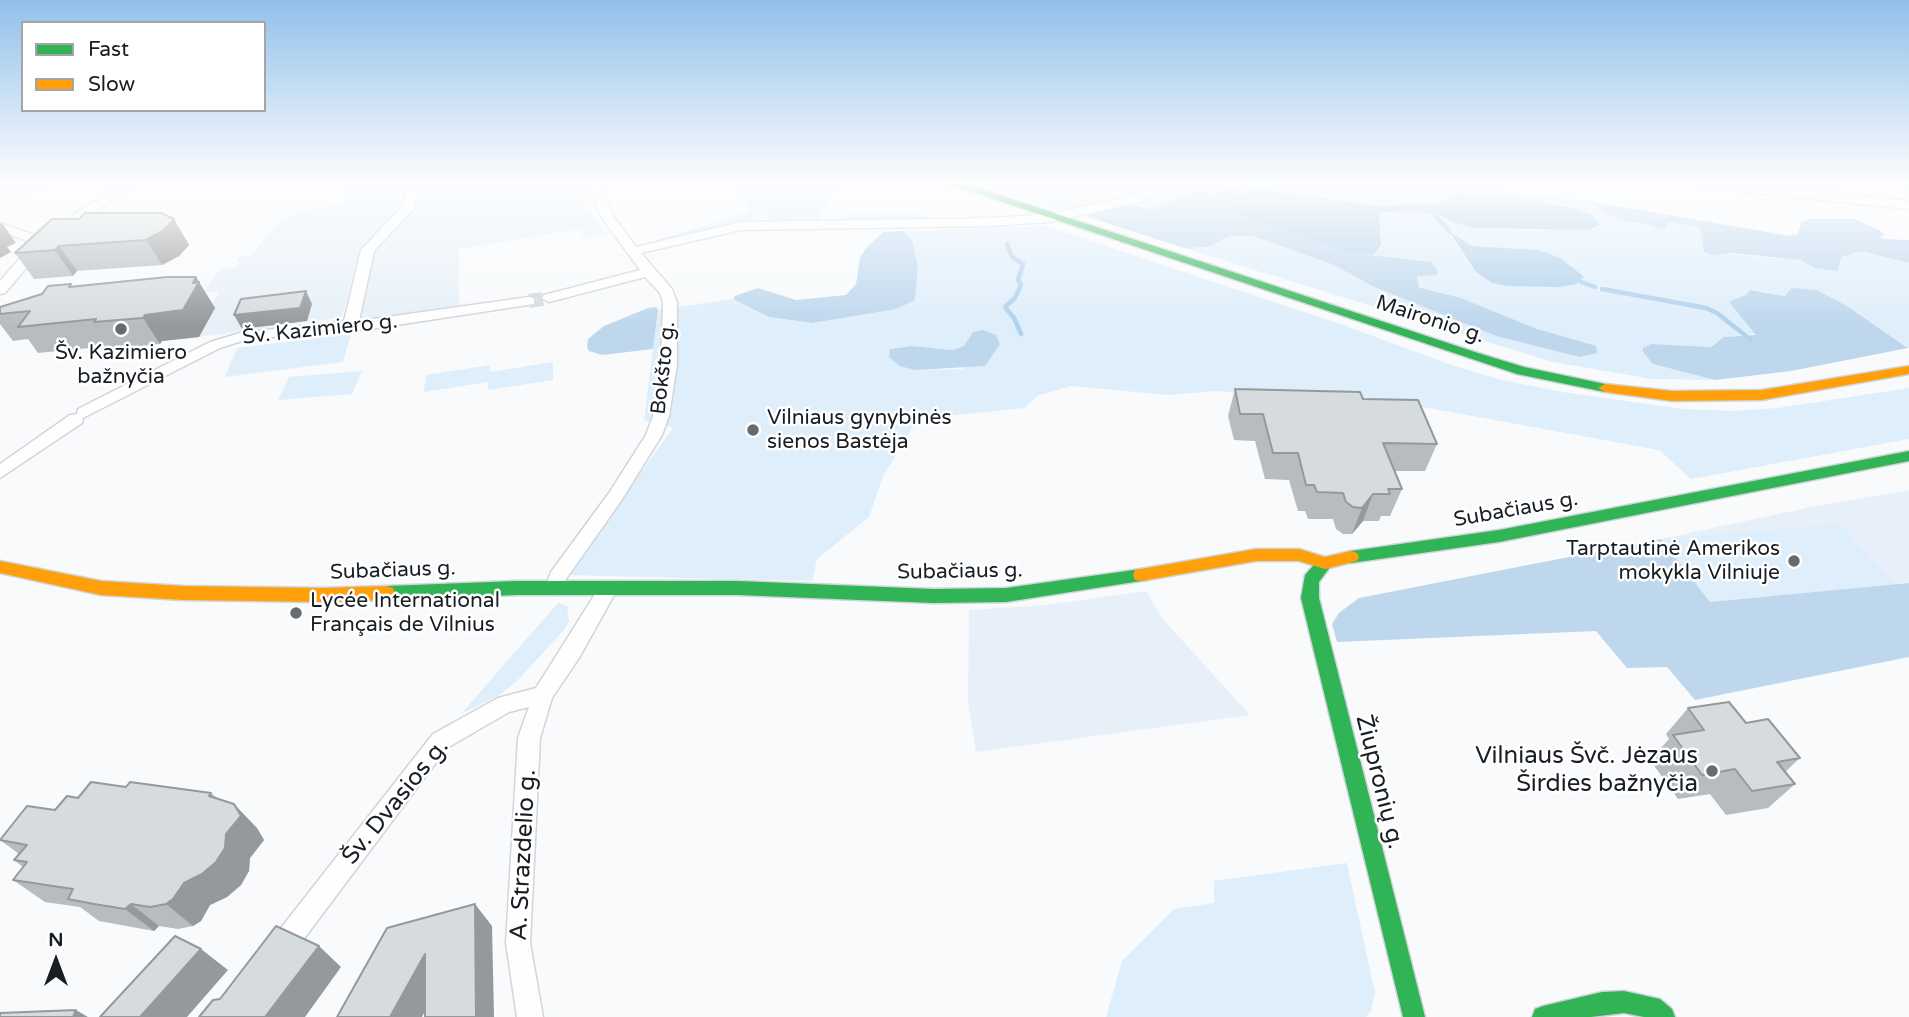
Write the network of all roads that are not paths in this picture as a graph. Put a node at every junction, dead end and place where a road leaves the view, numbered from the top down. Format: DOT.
graph roads {
  1 [pos="10,231"];
  2 [pos="57,231"];
  3 [pos="386,231"];
  4 [pos="619,231"];
  5 [pos="710,231"];
  6 [pos="1092,231"];
  7 [pos="41,242"];
  8 [pos="634,251"];
  9 [pos="648,272"];
  10 [pos="0,290"];
  11 [pos="549,298"];
  12 [pos="529,301"];
  13 [pos="351,324"];
  14 [pos="1909,370"];
  15 [pos="1909,456"];
  16 [pos="0,472"];
  17 [pos="1325,563"];
  18 [pos="0,566"];
  19 [pos="554,588"];
  20 [pos="609,588"];
  21 [pos="542,695"];
  22 [pos="262,973"];
  23 [pos="530,1017"];
  24 [pos="1414,1017"];
  25 [pos="1543,1017"];
  26 [pos="1664,1017"];
  1 -- 7 [label="street"];
  2 -- 7 [label="street"];
  3 -- 13 [label="street"];
  4 -- 8 [label="street, Bokšto g."];
  5 -- 8 [label="street"];
  6 -- 14 [label="main road, Maironio g."];
  7 -- 10 [label="street"];
  8 -- 9 [label="street, Bokšto g."];
  9 -- 11 [label="street"];
  9 -- 19 [label="street, Bokšto g."];
  12 -- 13 [label="street, Šv. Kazimiero g."];
  13 -- 16 [label="street, Šv. Kazimiero g."];
  15 -- 17 [label="main road, Subačiaus g."];
  17 -- 20 [label="main road, Subačiaus g."];
  17 -- 24 [label="main road, Žiupronių g."];
  18 -- 19 [label="main road, Subačiaus g."];
  19 -- 20 [label="main road, Subačiaus g."];
  20 -- 21 [label="street"];
  21 -- 22 [label="street, Šv. Dvasios g."];
  21 -- 23 [label="street, A. Strazdelio g."];
  25 -- 26 [label="main road"];
}
